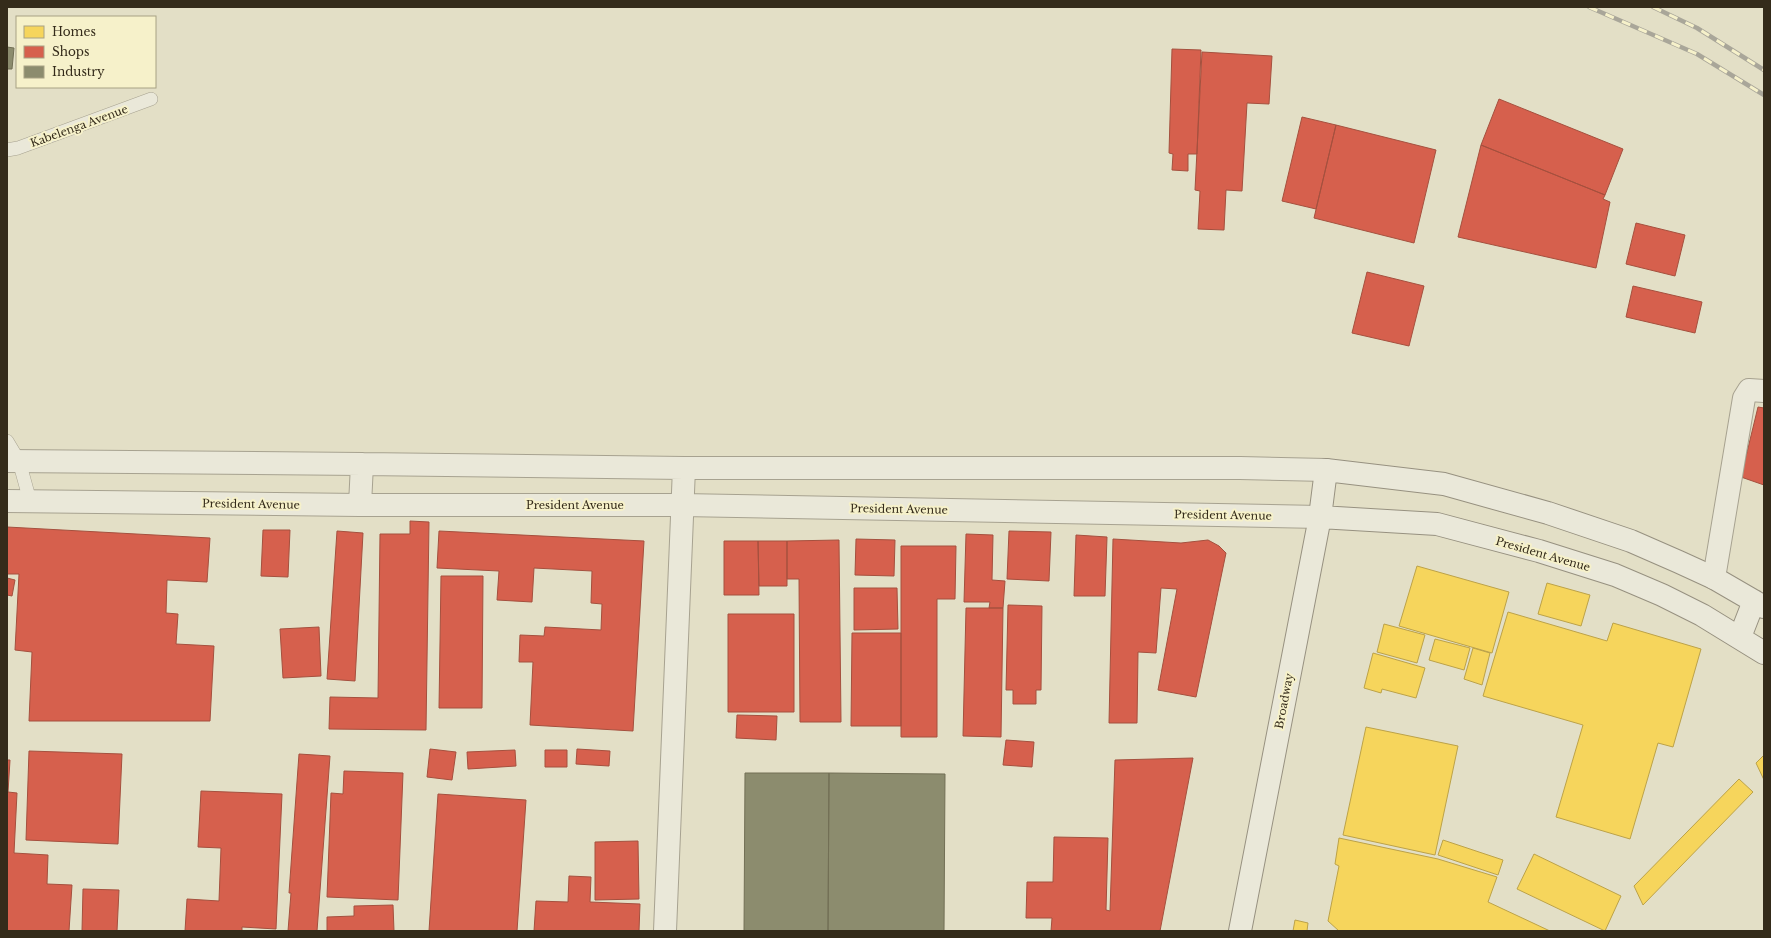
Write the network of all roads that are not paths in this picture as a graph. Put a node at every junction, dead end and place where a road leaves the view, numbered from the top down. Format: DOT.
graph roads {
  1 [pos="151,99"];
  2 [pos="7,150"];
  3 [pos="1764,390"];
  4 [pos="7,441"];
  5 [pos="13,461"];
  6 [pos="362,464"];
  7 [pos="684,468"];
  8 [pos="1326,470"];
  9 [pos="7,501"];
  10 [pos="30,501"];
  11 [pos="360,505"];
  12 [pos="682,505"];
  13 [pos="1320,517"];
  14 [pos="1714,578"];
  15 [pos="1759,604"];
  16 [pos="1740,637"];
  17 [pos="1764,653"];
  18 [pos="665,931"];
  19 [pos="1240,931"];
  1 -- 2 [label="lane, Kabelenga Avenue"];
  3 -- 14 [label="street"];
  4 -- 5 [label="lane"];
  5 -- 6 [label="street"];
  5 -- 10 [label="lane"];
  6 -- 7 [label="street"];
  6 -- 11 [label="street"];
  7 -- 8 [label="street"];
  7 -- 12 [label="street"];
  8 -- 13 [label="street, Broadway"];
  8 -- 14 [label="street"];
  9 -- 10 [label="street, President Avenue"];
  10 -- 11 [label="street, President Avenue"];
  11 -- 12 [label="street, President Avenue"];
  12 -- 13 [label="street, President Avenue"];
  12 -- 18 [label="street"];
  13 -- 16 [label="street, President Avenue"];
  13 -- 19 [label="street, Broadway"];
  14 -- 15 [label="street"];
  15 -- 16 [label="street"];
  16 -- 17 [label="street, President Avenue"];
}
